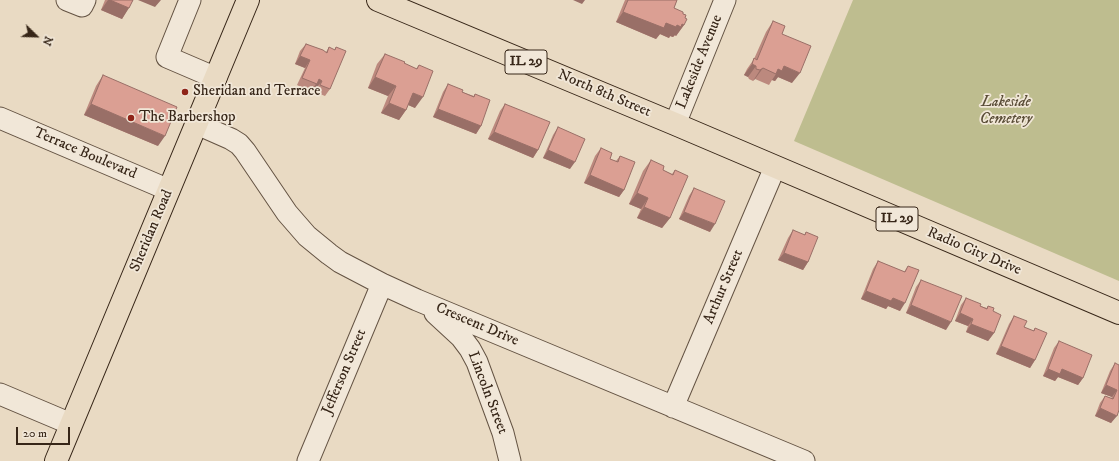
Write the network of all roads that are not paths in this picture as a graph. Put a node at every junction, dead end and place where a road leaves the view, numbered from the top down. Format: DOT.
graph roads {
  1 [pos="67,0"];
  2 [pos="85,0"];
  3 [pos="190,0"];
  4 [pos="248,0"];
  5 [pos="378,0"];
  6 [pos="725,0"];
  7 [pos="216,78"];
  8 [pos="0,118"];
  9 [pos="197,124"];
  10 [pos="675,124"];
  11 [pos="775,167"];
  12 [pos="169,190"];
  13 [pos="382,284"];
  14 [pos="417,300"];
  15 [pos="1119,313"];
  16 [pos="0,394"];
  17 [pos="673,407"];
  18 [pos="71,424"];
  19 [pos="56,461"];
  20 [pos="308,461"];
  21 [pos="510,461"];
  22 [pos="804,461"];
  1 -- 2 [label="street"];
  3 -- 7 [label="street"];
  4 -- 7 [label="main road, Sheridan Road"];
  5 -- 10 [label="main road, North 8th Street / IL 29"];
  6 -- 10 [label="street, Lakeside Avenue"];
  7 -- 9 [label="main road, Sheridan Road"];
  8 -- 12 [label="street, Terrace Boulevard"];
  9 -- 12 [label="main road, Sheridan Road"];
  9 -- 13 [label="street, Crescent Drive"];
  10 -- 11 [label="main road, Radio City Drive / IL 29"];
  11 -- 15 [label="main road, Radio City Drive / IL 29"];
  11 -- 17 [label="street, Arthur Street"];
  12 -- 18 [label="main road, Sheridan Road"];
  13 -- 14 [label="street, Crescent Drive"];
  13 -- 20 [label="street, Jefferson Street"];
  14 -- 17 [label="street, Crescent Drive"];
  14 -- 21 [label="street, Lincoln Street"];
  16 -- 18 [label="street"];
  17 -- 22 [label="street, Crescent Drive"];
  18 -- 19 [label="main road, Sheridan Road"];
}
